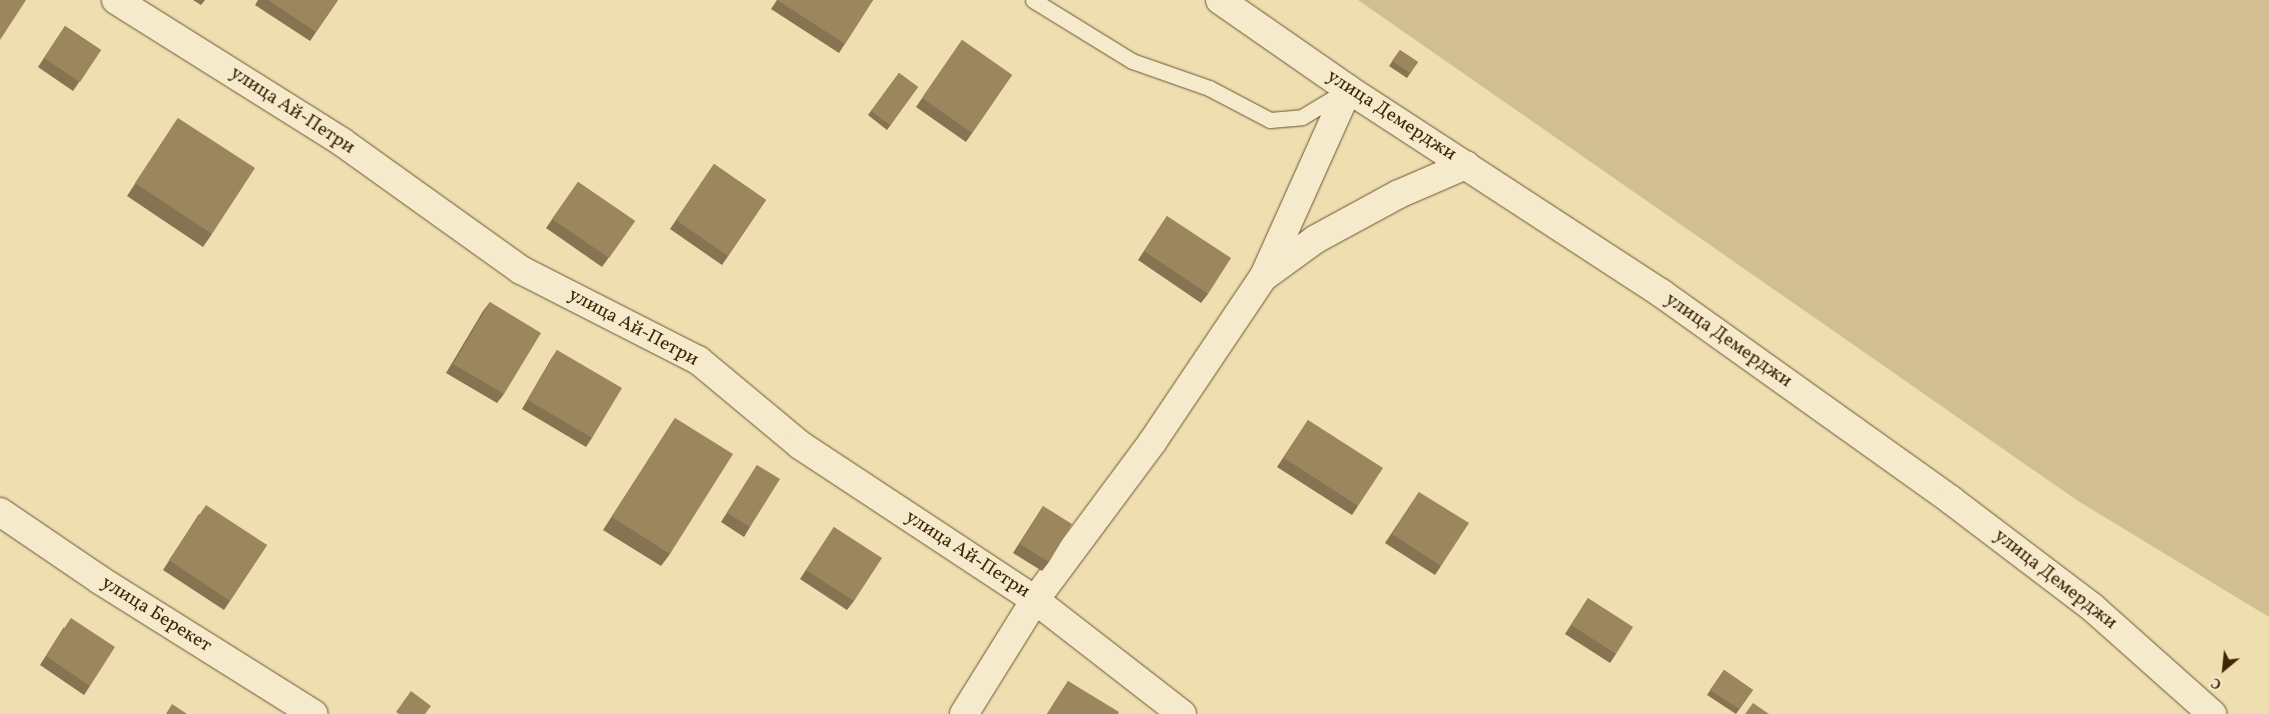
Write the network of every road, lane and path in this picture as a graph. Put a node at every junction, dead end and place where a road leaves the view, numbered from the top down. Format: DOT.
graph roads {
  1 [pos="116,0"];
  2 [pos="1033,0"];
  3 [pos="1220,0"];
  4 [pos="1348,89"];
  5 [pos="1466,165"];
  6 [pos="1264,276"];
  7 [pos="0,512"];
  8 [pos="1035,600"];
  9 [pos="314,714"];
  10 [pos="964,714"];
  11 [pos="1182,714"];
  12 [pos="2212,714"];
  1 -- 8 [label="street, улица Ай-Петри"];
  2 -- 4 [label="lane"];
  3 -- 4 [label="street, улица Демерджи"];
  4 -- 5 [label="street, улица Демерджи"];
  4 -- 6 [label="street"];
  5 -- 6 [label="street"];
  5 -- 12 [label="street, улица Демерджи"];
  6 -- 8 [label="street"];
  7 -- 9 [label="street, улица Берекет"];
  8 -- 10 [label="street"];
  8 -- 11 [label="street, улица Ай-Петри"];
}
